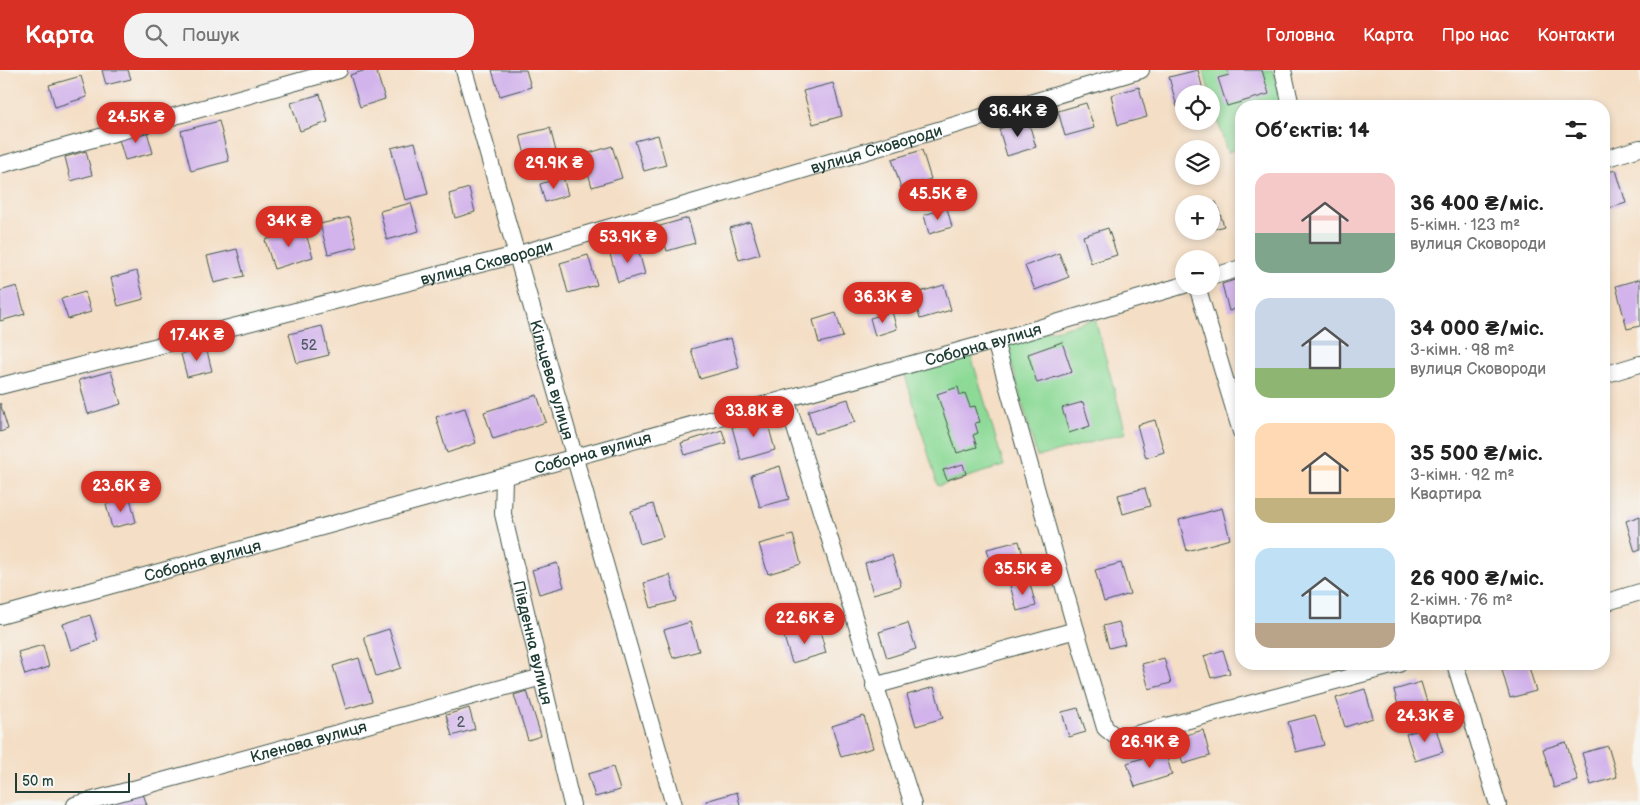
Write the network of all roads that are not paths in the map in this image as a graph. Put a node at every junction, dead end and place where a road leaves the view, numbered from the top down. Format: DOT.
graph roads {
  1 [pos="339,70"];
  2 [pos="464,70"];
  3 [pos="1141,70"];
  4 [pos="1283,70"];
  5 [pos="1290,100"];
  6 [pos="1640,148"];
  7 [pos="1610,157"];
  8 [pos="0,165"];
  9 [pos="516,255"];
  10 [pos="1235,270"];
  11 [pos="1220,274"];
  12 [pos="1175,288"];
  13 [pos="1200,295"];
  14 [pos="995,341"];
  15 [pos="1640,364"];
  16 [pos="1610,372"];
  17 [pos="0,386"];
  18 [pos="786,399"];
  19 [pos="1235,412"];
  20 [pos="575,458"];
  21 [pos="504,478"];
  22 [pos="1640,592"];
  23 [pos="1610,601"];
  24 [pos="0,616"];
  25 [pos="1076,630"];
  26 [pos="1376,670"];
  27 [pos="1456,670"];
  28 [pos="542,677"];
  29 [pos="874,686"];
  30 [pos="75,805"];
  31 [pos="572,805"];
  32 [pos="674,805"];
  33 [pos="913,805"];
  34 [pos="1498,805"];
  1 -- 8 [label="street"];
  2 -- 9 [label="street, Кільцева вулиця"];
  3 -- 9 [label="street, вулиця Сковороди"];
  4 -- 5 [label="street"];
  6 -- 7 [label="street"];
  9 -- 17 [label="street, вулиця Сковороди"];
  9 -- 20 [label="street, Кільцева вулиця"];
  10 -- 11 [label="street"];
  12 -- 14 [label="street, Соборна вулиця"];
  13 -- 19 [label="street"];
  14 -- 18 [label="street, Соборна вулиця"];
  14 -- 25 [label="street"];
  15 -- 16 [label="street"];
  18 -- 20 [label="street, Соборна вулиця"];
  18 -- 29 [label="street"];
  20 -- 21 [label="street, Соборна вулиця"];
  20 -- 32 [label="street, Кільцева вулиця"];
  21 -- 24 [label="street, Соборна вулиця"];
  21 -- 28 [label="street, Південна вулиця"];
  22 -- 23 [label="street"];
  25 -- 26 [label="street"];
  25 -- 29 [label="street"];
  27 -- 34 [label="street"];
  28 -- 30 [label="street, Кленова вулиця"];
  28 -- 31 [label="street, Південна вулиця"];
  29 -- 33 [label="street"];
}
